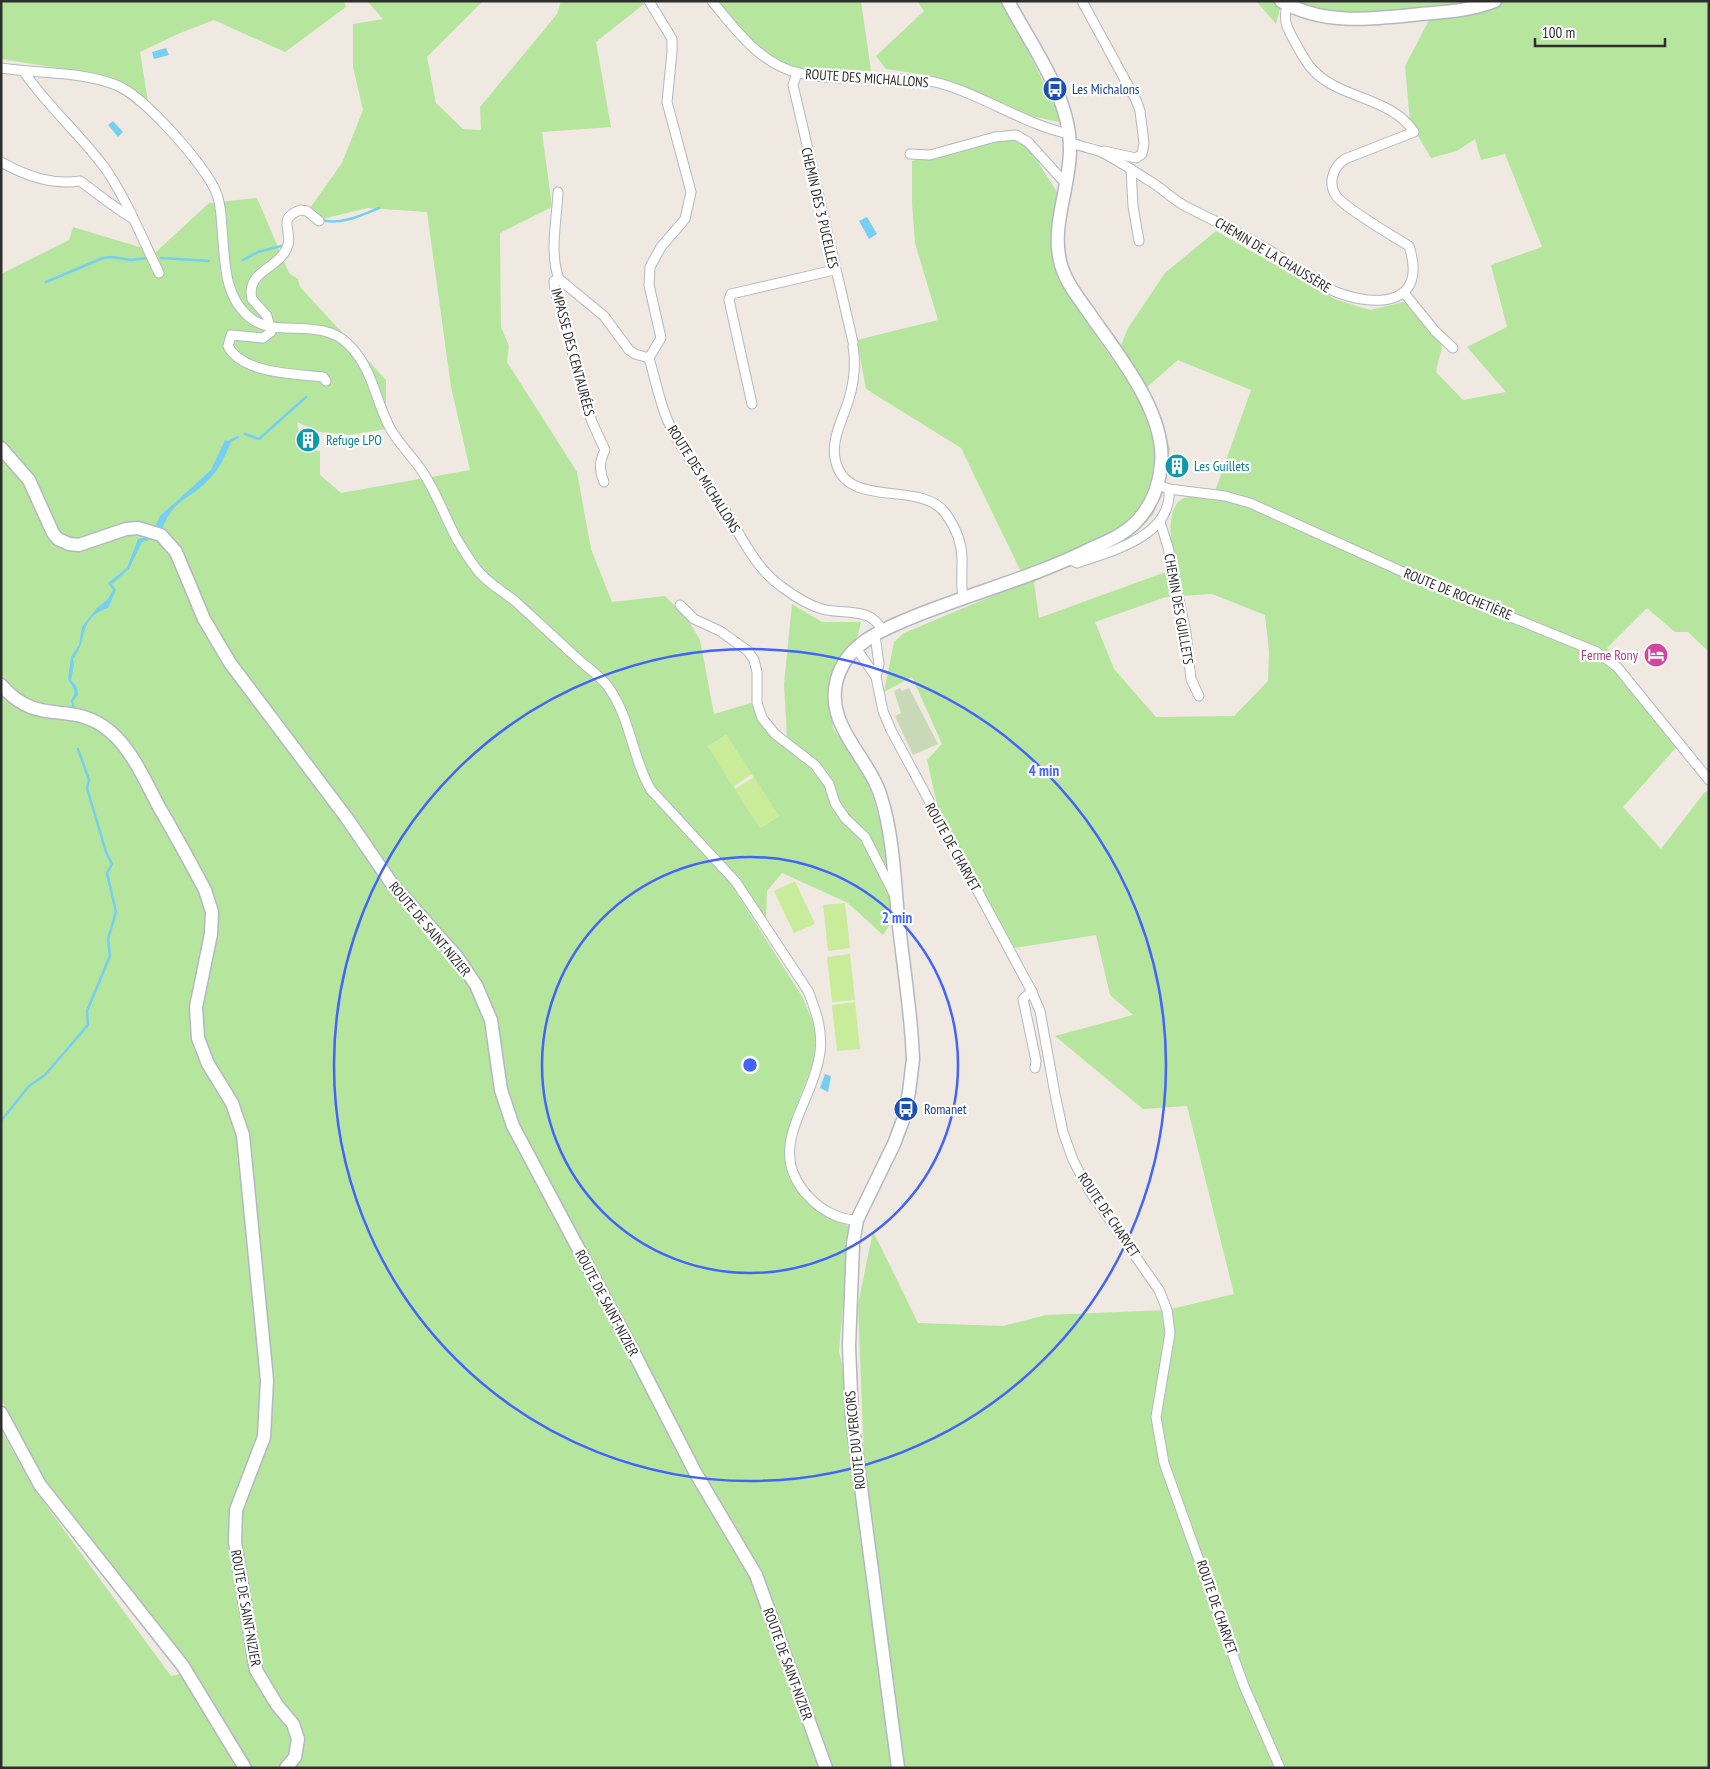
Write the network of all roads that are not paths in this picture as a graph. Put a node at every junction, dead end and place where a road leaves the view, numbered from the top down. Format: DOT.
graph roads {
  1 [pos="649,1"];
  2 [pos="712,1"];
  3 [pos="1008,1"];
  4 [pos="1082,1"];
  5 [pos="1494,1"];
  6 [pos="1284,3"];
  7 [pos="1,68"];
  8 [pos="24,72"];
  9 [pos="797,73"];
  10 [pos="1070,138"];
  11 [pos="1100,152"];
  12 [pos="910,154"];
  13 [pos="1,162"];
  14 [pos="1131,169"];
  15 [pos="1066,184"];
  16 [pos="558,192"];
  17 [pos="132,218"];
  18 [pos="319,221"];
  19 [pos="1139,241"];
  20 [pos="834,270"];
  21 [pos="159,273"];
  22 [pos="559,279"];
  23 [pos="1405,294"];
  24 [pos="270,326"];
  25 [pos="1453,348"];
  26 [pos="649,358"];
  27 [pos="326,381"];
  28 [pos="752,404"];
  29 [pos="1,448"];
  30 [pos="604,482"];
  31 [pos="1163,487"];
  32 [pos="1160,522"];
  33 [pos="1069,559"];
  34 [pos="963,598"];
  35 [pos="680,605"];
  36 [pos="879,633"];
  37 [pos="856,648"];
  38 [pos="876,677"];
  39 [pos="1,685"];
  40 [pos="1198,696"];
  41 [pos="1709,780"];
  42 [pos="896,899"];
  43 [pos="1032,991"];
  44 [pos="1035,1068"];
  45 [pos="856,1220"];
  46 [pos="1,1413"];
  47 [pos="245,1768"];
  48 [pos="286,1768"];
  49 [pos="826,1768"];
  50 [pos="898,1768"];
  51 [pos="1280,1768"];
  1 -- 26 [label="street"];
  2 -- 9 [label="street, ROUTE DES MICHALLONS"];
  3 -- 10 [label="main road"];
  4 -- 11 [label="street"];
  5 -- 6 [label="main road"];
  6 -- 23 [label="street"];
  7 -- 8 [label="street"];
  8 -- 17 [label="street"];
  8 -- 24 [label="street"];
  9 -- 10 [label="street, ROUTE DES MICHALLONS"];
  9 -- 20 [label="street, CHEMIN DES 3 PUCELLES"];
  10 -- 11 [label="street, CHEMIN DE LA CHAUSSÈRE"];
  10 -- 15 [label="main road"];
  11 -- 14 [label="street, CHEMIN DE LA CHAUSSÈRE"];
  12 -- 15 [label="street"];
  13 -- 17 [label="street"];
  14 -- 19 [label="street"];
  14 -- 23 [label="street, CHEMIN DE LA CHAUSSÈRE"];
  15 -- 31 [label="main road"];
  16 -- 22 [label="street"];
  17 -- 21 [label="street"];
  18 -- 24 [label="street"];
  20 -- 28 [label="street"];
  20 -- 34 [label="street, CHEMIN DES 3 PUCELLES"];
  22 -- 26 [label="street"];
  22 -- 30 [label="street, IMPASSE DES CENTAURÉES"];
  23 -- 25 [label="street"];
  24 -- 27 [label="street"];
  24 -- 45 [label="street"];
  26 -- 36 [label="street, ROUTE DES MICHALLONS"];
  29 -- 49 [label="main road, ROUTE DE SAINT-NIZIER"];
  31 -- 32 [label="street"];
  31 -- 33 [label="main road"];
  31 -- 41 [label="street, ROUTE DE ROCHETIÈRE"];
  32 -- 33 [label="street"];
  32 -- 40 [label="street, CHEMIN DES GUILLETS"];
  33 -- 34 [label="main road"];
  34 -- 36 [label="main road"];
  35 -- 42 [label="street"];
  36 -- 37 [label="main road"];
  36 -- 38 [label="street, ROUTE DE CHARVET"];
  37 -- 38 [label="street, ROUTE DE CHARVET"];
  37 -- 42 [label="main road, ROUTE DU VERCORS"];
  38 -- 43 [label="street, ROUTE DE CHARVET"];
  39 -- 48 [label="main road, ROUTE DE SAINT-NIZIER"];
  42 -- 45 [label="main road, ROUTE DU VERCORS"];
  43 -- 44 [label="street"];
  43 -- 51 [label="street, ROUTE DE CHARVET"];
  45 -- 50 [label="main road, ROUTE DU VERCORS"];
  46 -- 47 [label="main road"];
}
